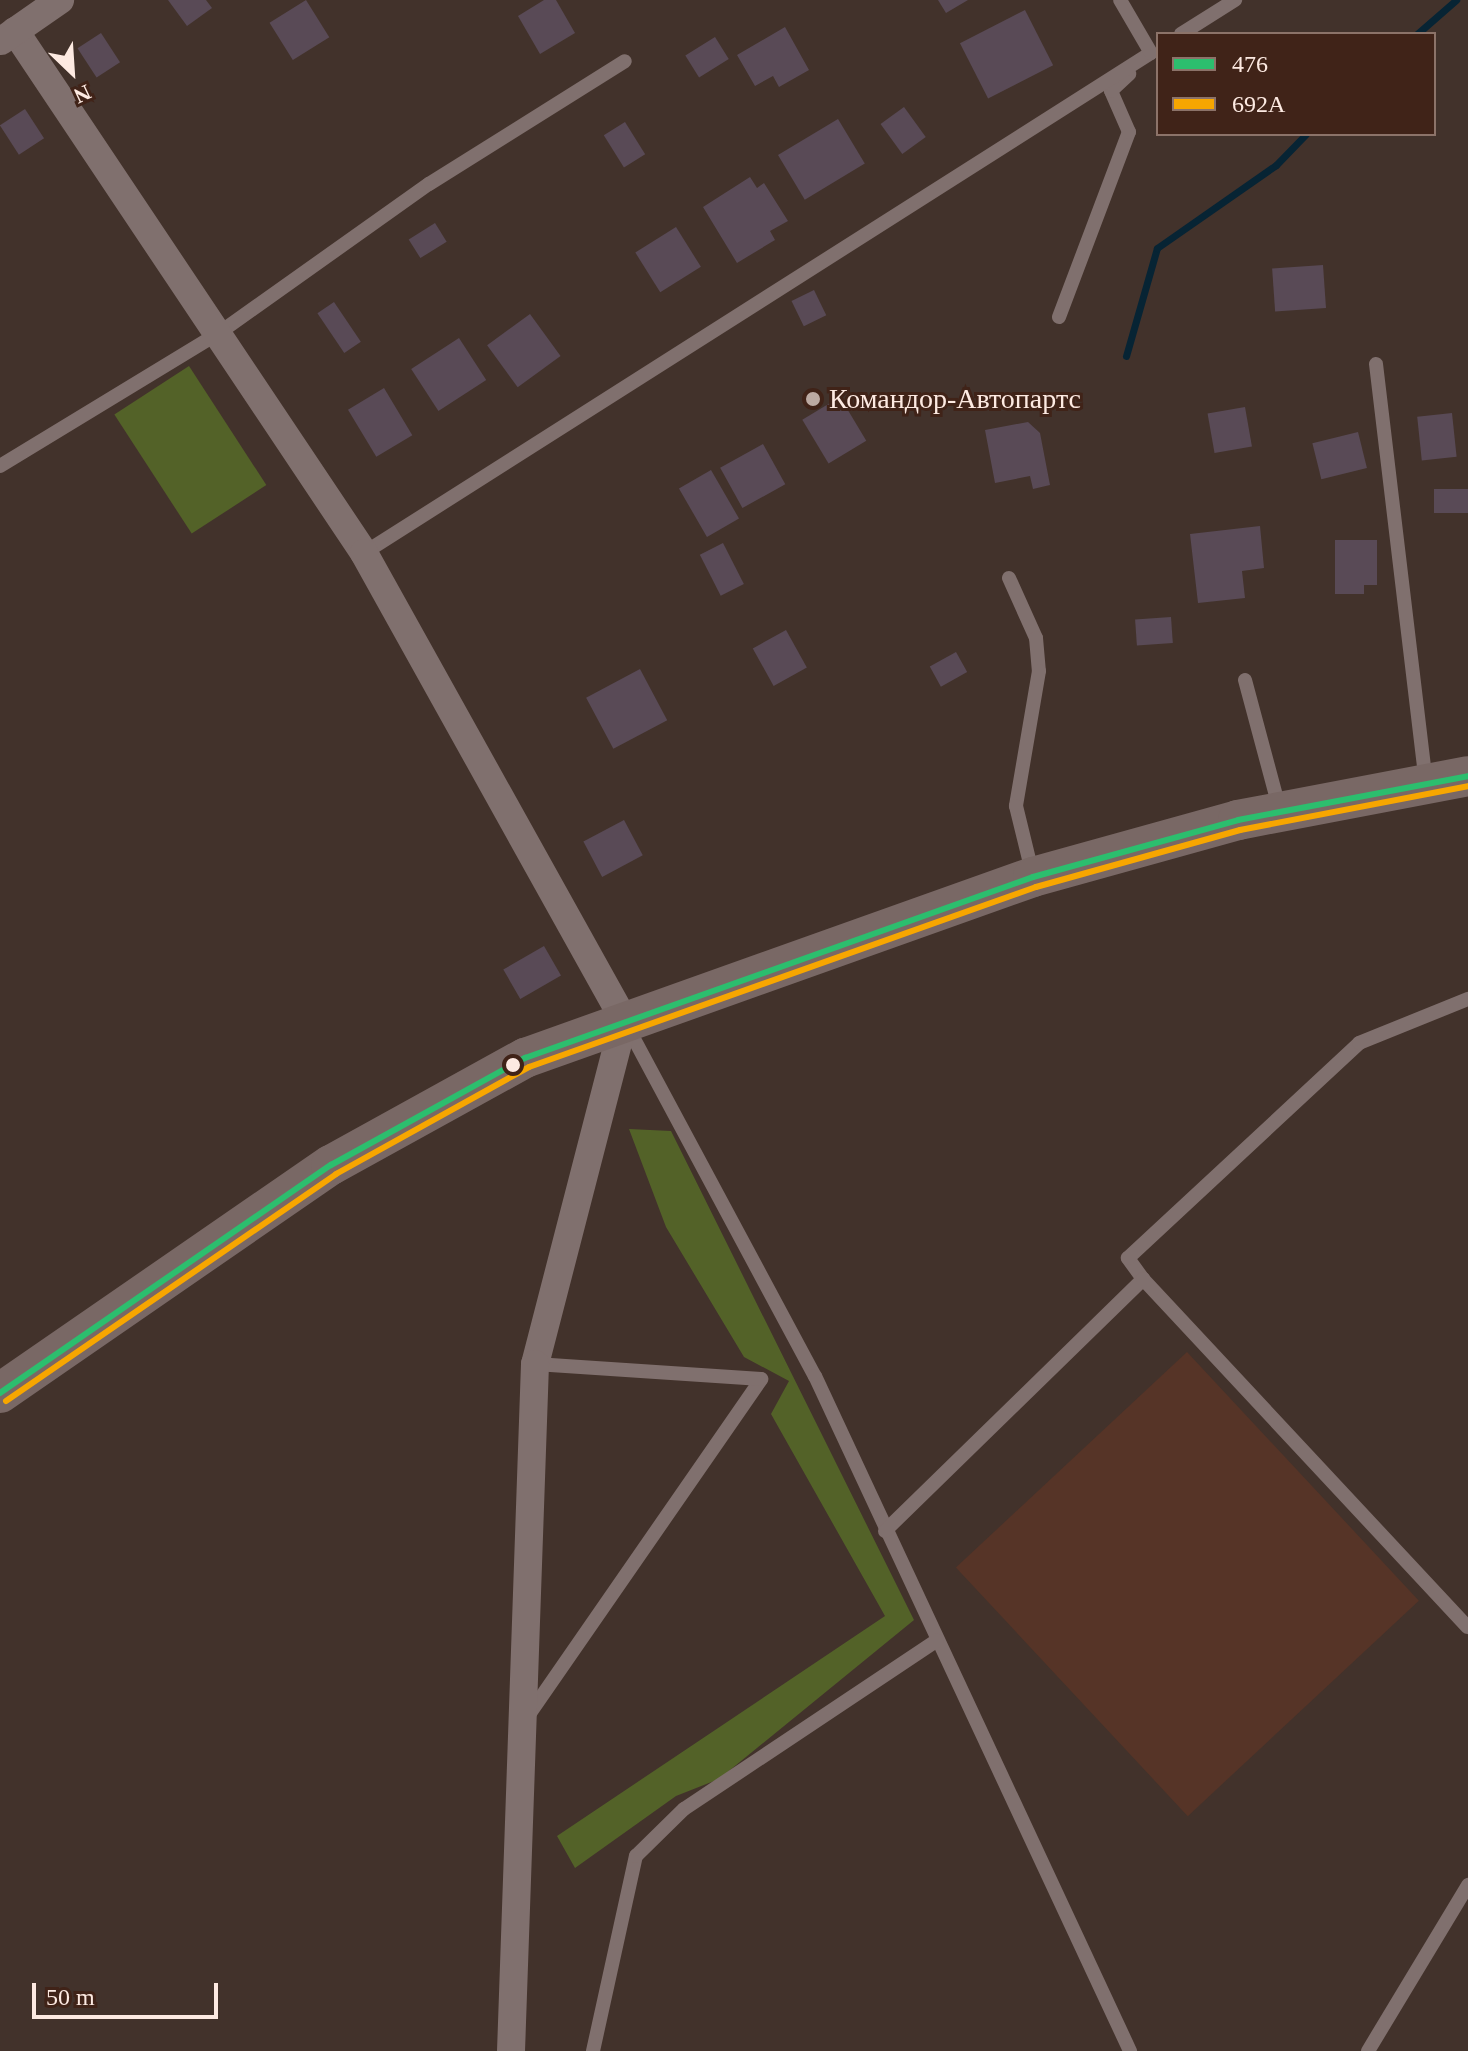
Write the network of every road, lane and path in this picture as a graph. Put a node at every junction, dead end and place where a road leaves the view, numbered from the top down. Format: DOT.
graph roads {
  1 [pos="60,0"];
  2 [pos="1120,0"];
  3 [pos="1235,0"];
  4 [pos="1184,32"];
  5 [pos="7,36"];
  6 [pos="1154,51"];
  7 [pos="625,61"];
  8 [pos="1059,317"];
  9 [pos="219,333"];
  10 [pos="1376,364"];
  11 [pos="0,466"];
  12 [pos="364,553"];
  13 [pos="1009,578"];
  14 [pos="1245,680"];
  15 [pos="1468,776"];
  16 [pos="1426,781"];
  17 [pos="1280,811"];
  18 [pos="1033,877"];
  19 [pos="1468,999"];
  20 [pos="624,1020"];
  21 [pos="1143,1279"];
  22 [pos="535,1364"];
  23 [pos="0,1393"];
  24 [pos="885,1531"];
  25 [pos="1468,1627"];
  26 [pos="937,1640"];
  27 [pos="522,1724"];
  28 [pos="1468,1885"];
  29 [pos="511,2051"];
  30 [pos="593,2051"];
  31 [pos="1130,2051"];
  32 [pos="1368,2051"];
  1 -- 5 [label="street"];
  2 -- 6 [label="lane"];
  3 -- 4 [label="lane"];
  5 -- 9 [label="street"];
  6 -- 8 [label="lane"];
  6 -- 12 [label="lane"];
  7 -- 9 [label="lane"];
  9 -- 11 [label="lane"];
  9 -- 12 [label="street"];
  10 -- 16 [label="lane"];
  12 -- 20 [label="street"];
  13 -- 18 [label="lane"];
  14 -- 17 [label="lane"];
  15 -- 16 [label="main road"];
  16 -- 17 [label="main road"];
  17 -- 18 [label="main road"];
  18 -- 20 [label="main road"];
  19 -- 21 [label="lane"];
  20 -- 22 [label="street"];
  20 -- 23 [label="main road"];
  20 -- 24 [label="lane"];
  21 -- 24 [label="lane"];
  21 -- 25 [label="lane"];
  22 -- 27 [label="street"];
  22 -- 27 [label="lane"];
  24 -- 26 [label="lane"];
  26 -- 30 [label="lane"];
  26 -- 31 [label="lane"];
  27 -- 29 [label="street"];
  28 -- 32 [label="lane"];
}
